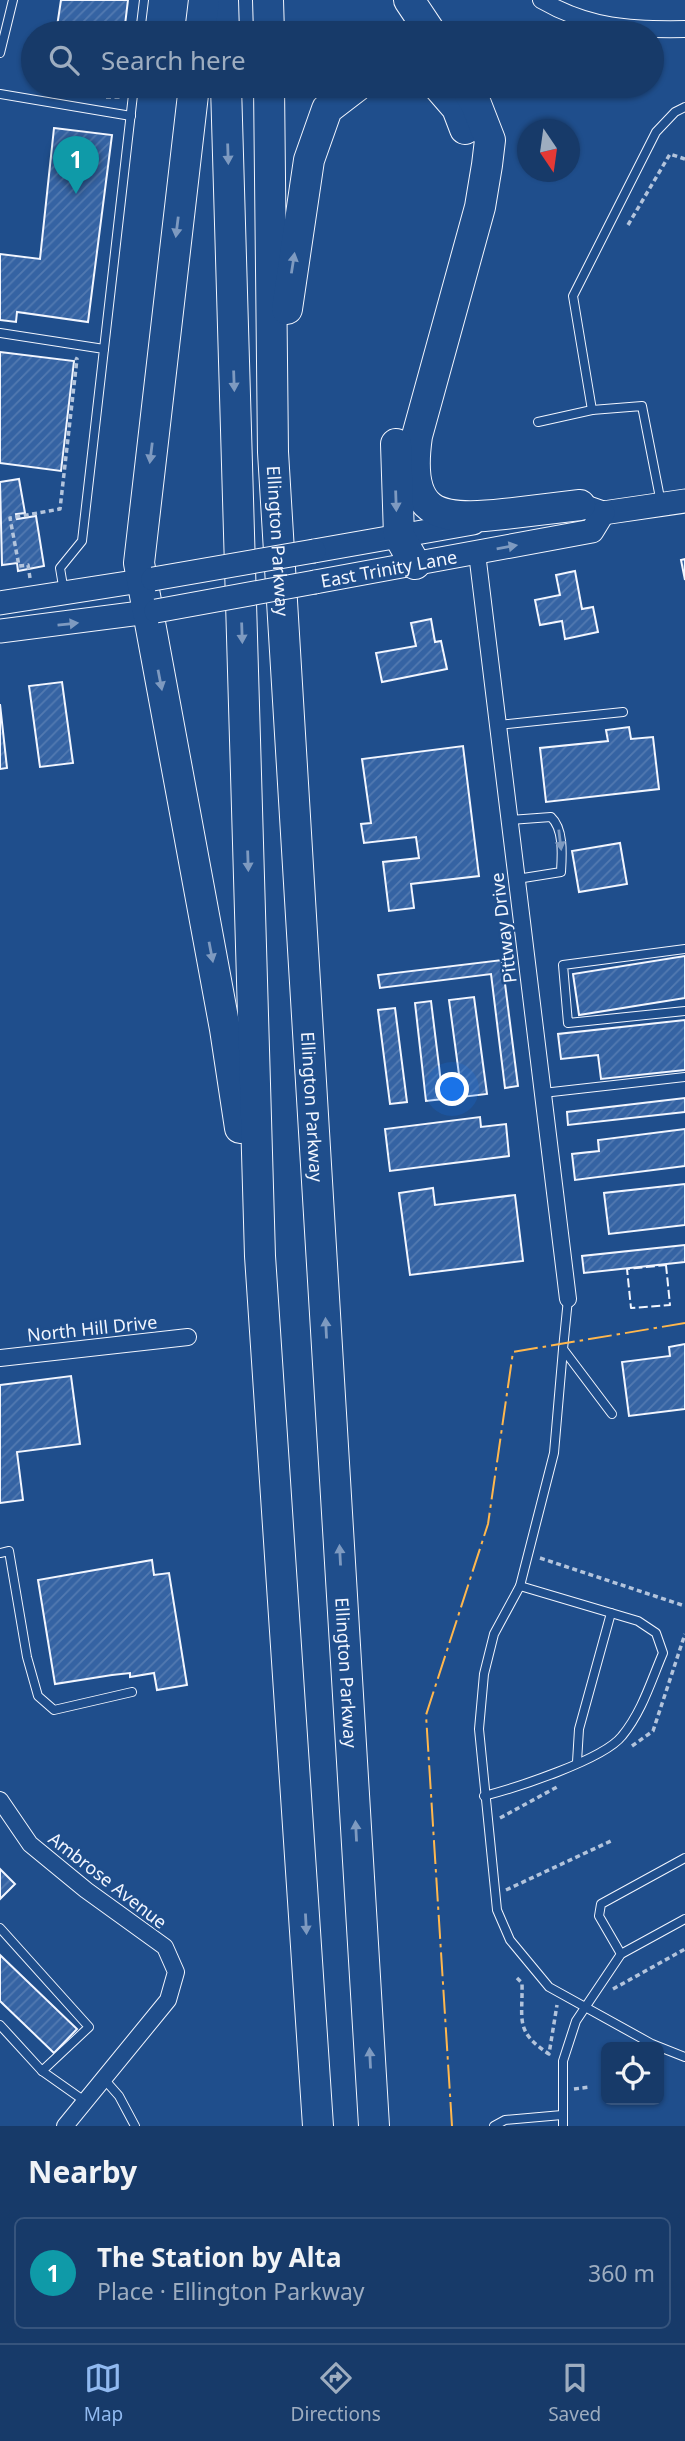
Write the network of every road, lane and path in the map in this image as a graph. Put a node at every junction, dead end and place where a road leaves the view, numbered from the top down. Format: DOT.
graph roads {
  1 [pos="13,0"];
  2 [pos="144,0"];
  3 [pos="204,0"];
  4 [pos="223,0"];
  5 [pos="268,0"];
  6 [pos="409,0"];
  7 [pos="541,0"];
  8 [pos="141,21"];
  9 [pos="201,21"];
  10 [pos="224,21"];
  11 [pos="269,21"];
  12 [pos="423,21"];
  13 [pos="591,21"];
  14 [pos="685,29"];
  15 [pos="664,30"];
  16 [pos="0,53"];
  17 [pos="0,94"];
  18 [pos="21,98"];
  19 [pos="24,98"];
  20 [pos="133,98"];
  21 [pos="193,98"];
  22 [pos="226,98"];
  23 [pos="269,98"];
  24 [pos="342,98"];
  25 [pos="448,98"];
  26 [pos="472,98"];
  27 [pos="685,107"];
  28 [pos="131,116"];
  29 [pos="685,159"];
  30 [pos="628,225"];
  31 [pos="0,333"];
  32 [pos="104,349"];
  33 [pos="65,357"];
  34 [pos="592,410"];
  35 [pos="538,422"];
  36 [pos="273,453"];
  37 [pos="419,493"];
  38 [pos="685,501"];
  39 [pos="661,505"];
  40 [pos="592,509"];
  41 [pos="410,534"];
  42 [pos="477,552"];
  43 [pos="415,564"];
  44 [pos="148,580"];
  45 [pos="32,583"];
  46 [pos="64,593"];
  47 [pos="0,603"];
  48 [pos="152,612"];
  49 [pos="0,631"];
  50 [pos="623,712"];
  51 [pos="498,725"];
  52 [pos="510,820"];
  53 [pos="517,879"];
  54 [pos="685,949"];
  55 [pos="685,1011"];
  56 [pos="685,1077"];
  57 [pos="543,1093"];
  58 [pos="260,1256"];
  59 [pos="568,1299"];
  60 [pos="188,1337"];
  61 [pos="563,1349"];
  62 [pos="0,1358"];
  63 [pos="612,1414"];
  64 [pos="0,1553"];
  65 [pos="540,1558"];
  66 [pos="520,1586"];
  67 [pos="685,1606"];
  68 [pos="611,1613"];
  69 [pos="685,1634"];
  70 [pos="132,1692"];
  71 [pos="621,1752"];
  72 [pos="577,1762"];
  73 [pos="564,1783"];
  74 [pos="484,1796"];
  75 [pos="0,1800"];
  76 [pos="495,1821"];
  77 [pos="613,1839"];
  78 [pos="685,1857"];
  79 [pos="500,1884"];
  80 [pos="685,1919"];
  81 [pos="0,1928"];
  82 [pos="685,1949"];
  83 [pos="621,1954"];
  84 [pos="517,1978"];
  85 [pos="595,1990"];
  86 [pos="557,2005"];
  87 [pos="584,2008"];
  88 [pos="0,2025"];
  89 [pos="685,2057"];
  90 [pos="42,2071"];
  91 [pos="573,2077"];
  92 [pos="104,2080"];
  93 [pos="590,2087"];
  94 [pos="86,2102"];
  95 [pos="562,2115"];
  96 [pos="65,2126"];
  97 [pos="135,2126"];
  98 [pos="318,2126"];
  99 [pos="374,2126"];
  100 [pos="494,2126"];
  101 [pos="563,2126"];
  1 -- 16 [label="lane"];
  2 -- 8 [label="lane"];
  3 -- 9 [label="highway"];
  4 -- 10 [label="highway"];
  5 -- 11 [label="highway"];
  6 -- 12 [label="highway"];
  7 -- 13 [label="street"];
  14 -- 15 [label="street"];
  17 -- 18 [label="lane"];
  19 -- 28 [label="lane"];
  20 -- 28 [label="lane"];
  21 -- 44 [label="highway, one-way"];
  22 -- 58 [label="highway, one-way"];
  23 -- 36 [label="highway, Ellington Parkway"];
  36 -- 24 [label="highway, one-way"];
  25 -- 41 [label="highway, one-way"];
  26 -- 37 [label="highway"];
  27 -- 34 [label="lane"];
  28 -- 32 [label="lane"];
  29 -- 30 [label="path"];
  31 -- 32 [label="lane"];
  32 -- 46 [label="lane"];
  33 -- 45 [label="path"];
  34 -- 35 [label="lane"];
  34 -- 39 [label="lane"];
  99 -- 36 [label="highway, Ellington Parkway, one-way"];
  37 -- 40 [label="highway"];
  37 -- 41 [label="highway"];
  38 -- 39 [label="main road, East Trinity Lane"];
  39 -- 40 [label="main road, East Trinity Lane"];
  40 -- 41 [label="main road, East Trinity Lane"];
  42 -- 40 [label="main road, East Trinity Lane, one-way"];
  41 -- 43 [label="highway"];
  41 -- 44 [label="main road, East Trinity Lane, bridge"];
  42 -- 43 [label="main road, East Trinity Lane"];
  42 -- 51 [label="street, Pittway Drive"];
  43 -- 48 [label="main road, East Trinity Lane, bridge"];
  44 -- 46 [label="main road, East Trinity Lane"];
  44 -- 48 [label="highway"];
  46 -- 47 [label="main road, East Trinity Lane"];
  49 -- 48 [label="main road, East Trinity Lane, one-way"];
  48 -- 58 [label="highway, one-way"];
  50 -- 51 [label="lane"];
  51 -- 52 [label="street, Pittway Drive"];
  52 -- 53 [label="street, Pittway Drive"];
  52 -- 53 [label="lane, one-way"];
  53 -- 57 [label="street, Pittway Drive"];
  54 -- 55 [label="lane"];
  56 -- 57 [label="lane"];
  57 -- 59 [label="street, Pittway Drive"];
  58 -- 98 [label="highway, one-way"];
  59 -- 61 [label="lane"];
  60 -- 62 [label="street, North Hill Drive"];
  61 -- 63 [label="lane"];
  61 -- 66 [label="lane"];
  64 -- 70 [label="lane"];
  65 -- 67 [label="path"];
  66 -- 68 [label="lane"];
  66 -- 74 [label="lane"];
  68 -- 72 [label="lane"];
  68 -- 72 [label="lane"];
  69 -- 71 [label="path"];
  72 -- 74 [label="lane"];
  73 -- 76 [label="path"];
  74 -- 87 [label="lane"];
  75 -- 92 [label="street, Ambrose Avenue"];
  77 -- 79 [label="path"];
  78 -- 83 [label="lane"];
  80 -- 83 [label="lane"];
  81 -- 90 [label="lane"];
  82 -- 85 [label="path"];
  83 -- 85 [label="lane"];
  84 -- 86 [label="path"];
  85 -- 87 [label="lane"];
  87 -- 89 [label="lane"];
  87 -- 95 [label="lane"];
  88 -- 90 [label="lane"];
  90 -- 94 [label="lane"];
  91 -- 93 [label="path"];
  92 -- 94 [label="street, Ambrose Avenue"];
  92 -- 97 [label="lane"];
  94 -- 96 [label="street, Ambrose Avenue"];
  95 -- 100 [label="lane"];
  95 -- 101 [label="lane"];
}
